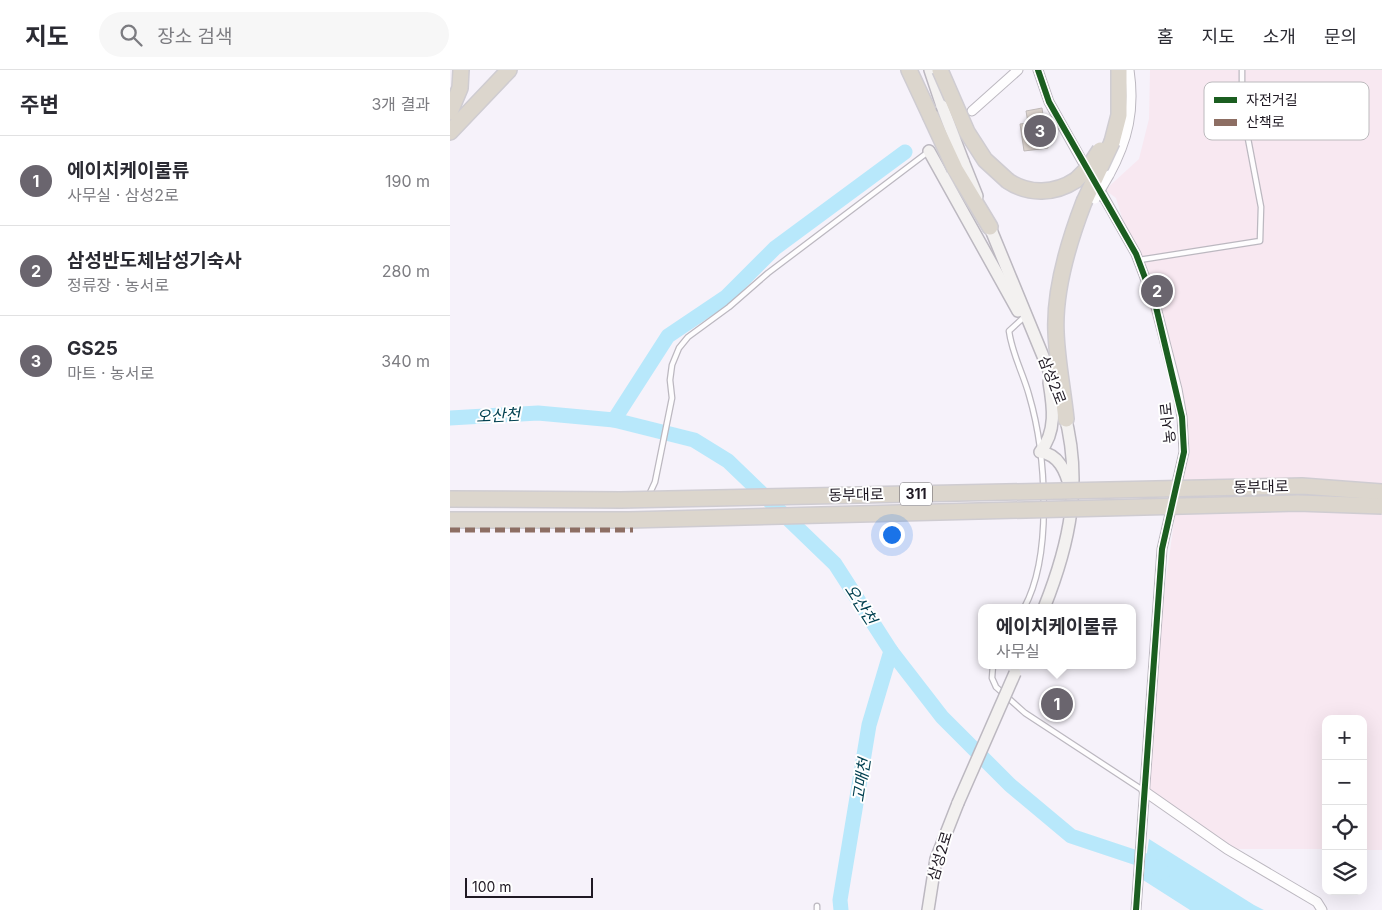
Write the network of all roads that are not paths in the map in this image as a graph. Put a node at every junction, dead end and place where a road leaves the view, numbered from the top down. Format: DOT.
graph roads {
  1 [pos="461,70"];
  2 [pos="509,70"];
  3 [pos="909,70"];
  4 [pos="930,70"];
  5 [pos="940,70"];
  6 [pos="1018,70"];
  7 [pos="1110,70"];
  8 [pos="1119,70"];
  9 [pos="1129,70"];
  10 [pos="1037,72"];
  11 [pos="936,110"];
  12 [pos="972,111"];
  13 [pos="450,112"];
  14 [pos="450,132"];
  15 [pos="1108,140"];
  16 [pos="1248,140"];
  17 [pos="929,151"];
  18 [pos="1090,200"];
  19 [pos="990,227"];
  20 [pos="1139,260"];
  21 [pos="1022,319"];
  22 [pos="1046,362"];
  23 [pos="1066,419"];
  24 [pos="1040,452"];
  25 [pos="1382,492"];
  26 [pos="1072,495"];
  27 [pos="450,499"];
  28 [pos="644,506"];
  29 [pos="1382,506"];
  30 [pos="640,514"];
  31 [pos="450,520"];
  32 [pos="633,530"];
  33 [pos="1026,604"];
  34 [pos="1045,604"];
  35 [pos="993,669"];
  36 [pos="1017,669"];
  37 [pos="1144,791"];
  38 [pos="1136,907"];
  39 [pos="928,910"];
  40 [pos="1322,910"];
  1 -- 13 [label="highway"];
  2 -- 14 [label="highway"];
  3 -- 11 [label="highway"];
  4 -- 11 [label="main road"];
  5 -- 15 [label="highway, bridge"];
  6 -- 12 [label="street"];
  7 -- 15 [label="highway"];
  8 -- 15 [label="highway"];
  9 -- 18 [label="street, bridge"];
  10 -- 20 [label="street, 농서로"];
  11 -- 19 [label="highway, bridge"];
  15 -- 18 [label="highway, bridge"];
  16 -- 20 [label="lane"];
  17 -- 21 [label="main road"];
  17 -- 28 [label="lane"];
  18 -- 23 [label="highway"];
  19 -- 22 [label="main road, 삼성2로"];
  20 -- 37 [label="street, 농서로"];
  21 -- 22 [label="main road"];
  21 -- 24 [label="lane"];
  22 -- 23 [label="main road, 삼성2로"];
  22 -- 24 [label="main road"];
  23 -- 26 [label="main road, 삼성2로"];
  24 -- 26 [label="main road"];
  24 -- 33 [label="lane"];
  25 -- 27 [label="highway, 동부대로 / 311, bridge"];
  26 -- 34 [label="main road, 삼성2로"];
  29 -- 31 [label="highway, 동부대로 / 311, bridge"];
  30 -- 32 [label="lane"];
  35 -- 37 [label="lane"];
  36 -- 39 [label="main road, 삼성2로, bridge"];
  37 -- 38 [label="street, 농서로"];
  37 -- 40 [label="street"];
}
